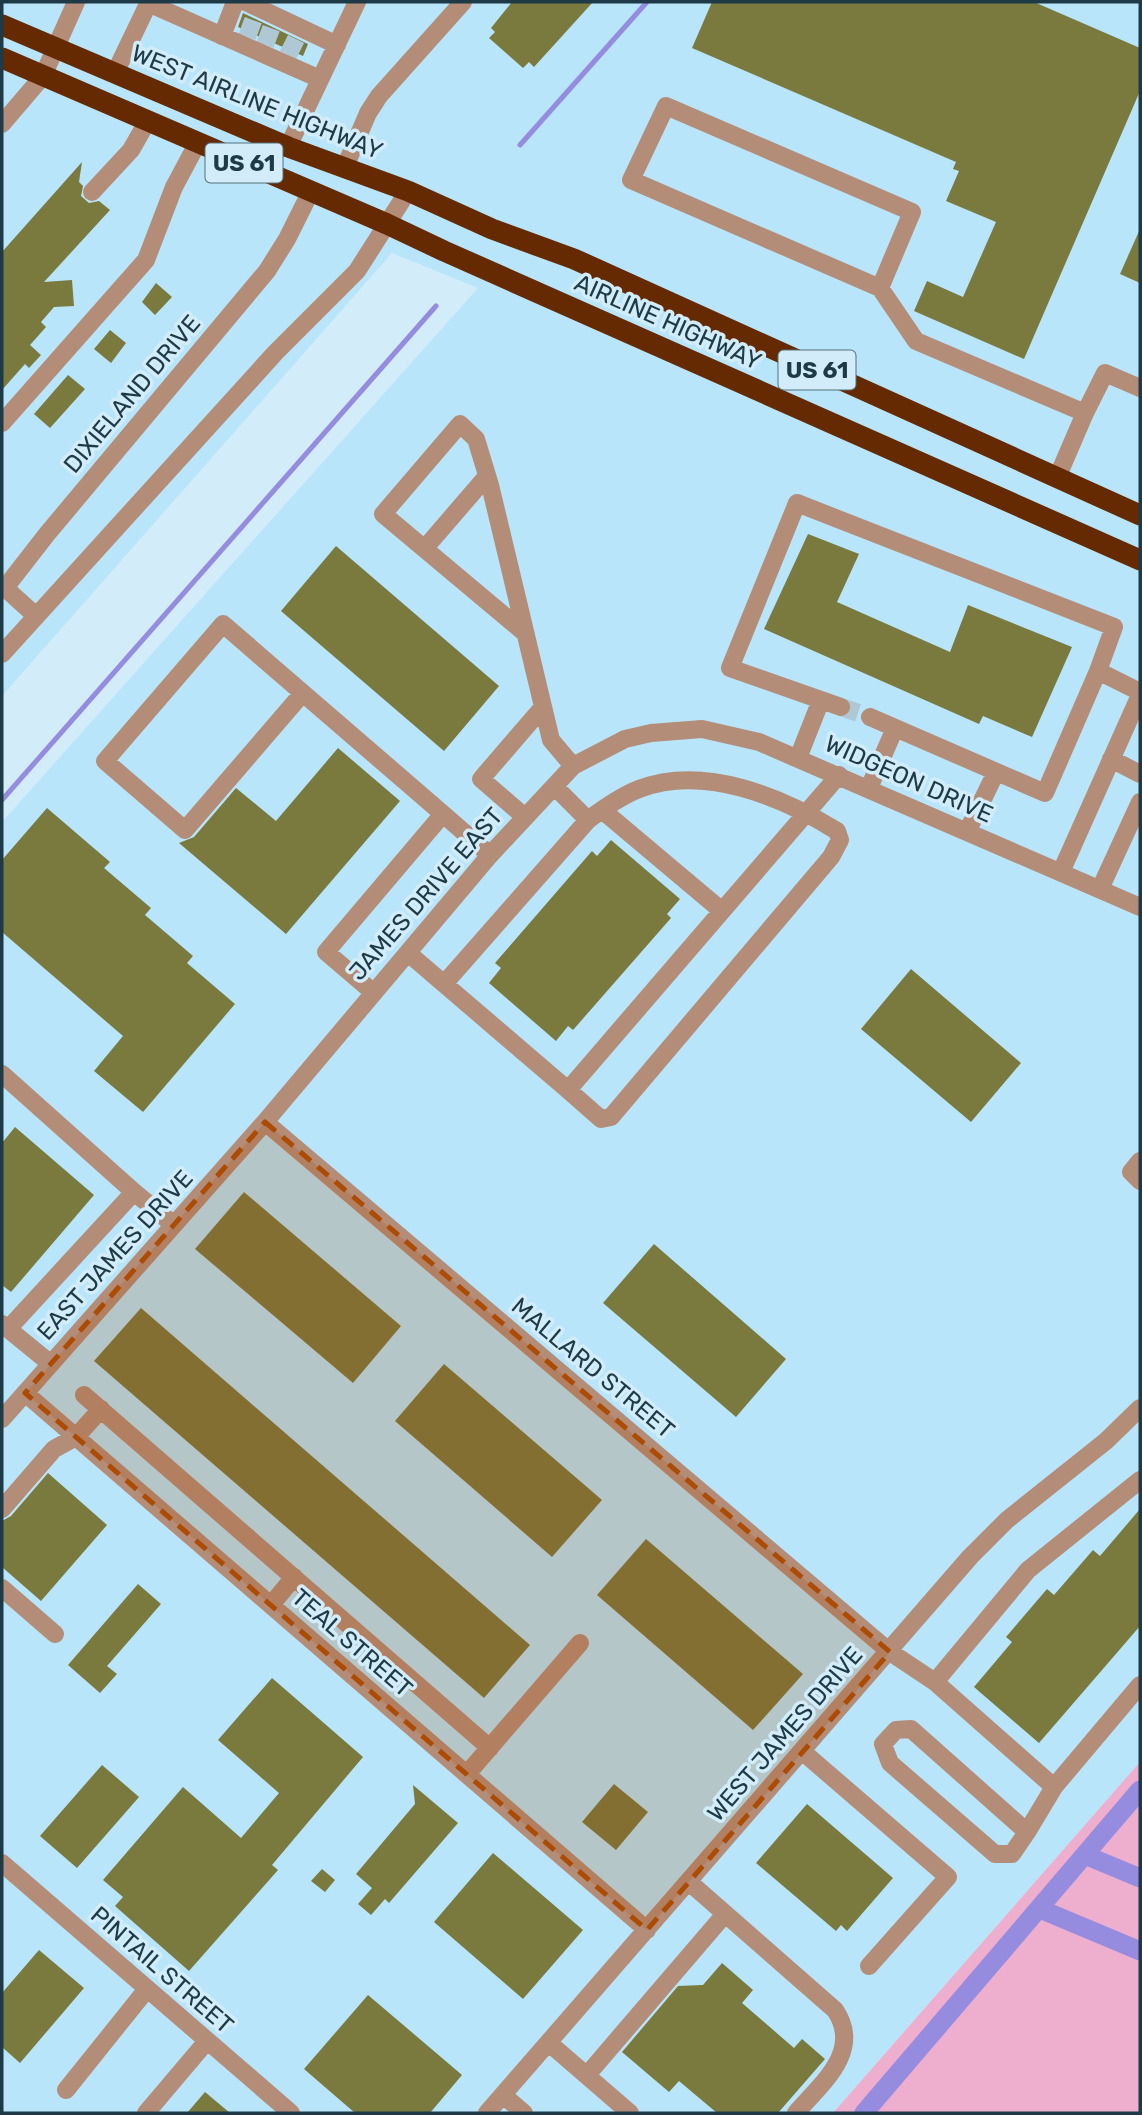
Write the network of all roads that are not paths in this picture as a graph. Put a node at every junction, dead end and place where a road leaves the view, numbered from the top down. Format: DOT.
graph roads {
  1 [pos="76,2"];
  2 [pos="235,2"];
  3 [pos="357,2"];
  4 [pos="463,2"];
  5 [pos="149,3"];
  6 [pos="252,9"];
  7 [pos="2,25"];
  8 [pos="222,36"];
  9 [pos="337,45"];
  10 [pos="55,47"];
  11 [pos="2,58"];
  12 [pos="115,73"];
  13 [pos="43,76"];
  14 [pos="320,79"];
  15 [pos="148,122"];
  16 [pos="2,124"];
  17 [pos="197,144"];
  18 [pos="288,148"];
  19 [pos="345,167"];
  20 [pos="311,191"];
  21 [pos="408,191"];
  22 [pos="92,192"];
  23 [pos="387,224"];
  24 [pos="492,229"];
  25 [pos="880,288"];
  26 [pos="1140,388"];
  27 [pos="1085,413"];
  28 [pos="2,423"];
  29 [pos="487,476"];
  30 [pos="1057,478"];
  31 [pos="1140,515"];
  32 [pos="425,548"];
  33 [pos="1140,560"];
  34 [pos="36,616"];
  35 [pos="525,633"];
  36 [pos="2,654"];
  37 [pos="1098,671"];
  38 [pos="1140,693"];
  39 [pos="302,694"];
  40 [pos="821,700"];
  41 [pos="543,707"];
  42 [pos="841,707"];
  43 [pos="870,717"];
  44 [pos="895,728"];
  45 [pos="651,733"];
  46 [pos="798,758"];
  47 [pos="1111,759"];
  48 [pos="573,766"];
  49 [pos="996,772"];
  50 [pos="1140,774"];
  51 [pos="839,775"];
  52 [pos="554,786"];
  53 [pos="869,788"];
  54 [pos="1140,802"];
  55 [pos="806,812"];
  56 [pos="443,814"];
  57 [pos="595,815"];
  58 [pos="526,817"];
  59 [pos="967,832"];
  60 [pos="490,855"];
  61 [pos="1060,872"];
  62 [pos="1100,889"];
  63 [pos="1140,907"];
  64 [pos="722,911"];
  65 [pos="408,953"];
  66 [pos="444,984"];
  67 [pos="374,993"];
  68 [pos="2,1074"];
  69 [pos="568,1090"];
  70 [pos="265,1122"];
  71 [pos="1140,1161"];
  72 [pos="1140,1181"];
  73 [pos="134,1192"];
  74 [pos="174,1225"];
  75 [pos="5,1327"];
  76 [pos="51,1364"];
  77 [pos="84,1395"];
  78 [pos="10,1404"];
  79 [pos="1140,1408"];
  80 [pos="101,1409"];
  81 [pos="76,1437"];
  82 [pos="1140,1480"];
  83 [pos="2,1509"];
  84 [pos="294,1577"];
  85 [pos="2,1588"];
  86 [pos="271,1605"];
  87 [pos="55,1634"];
  88 [pos="580,1643"];
  89 [pos="890,1652"];
  90 [pos="934,1682"];
  91 [pos="1140,1685"];
  92 [pos="490,1748"];
  93 [pos="803,1752"];
  94 [pos="467,1774"];
  95 [pos="1054,1787"];
  96 [pos="1027,1832"];
  97 [pos="2,1863"];
  98 [pos="689,1882"];
  99 [pos="725,1914"];
  100 [pos="647,1930"];
  101 [pos="869,1966"];
  102 [pos="148,1989"];
  103 [pos="207,2041"];
  104 [pos="549,2043"];
  105 [pos="587,2075"];
  106 [pos="66,2090"];
  107 [pos="503,2095"];
  108 [pos="146,2113"];
  109 [pos="291,2113"];
  110 [pos="487,2113"];
  111 [pos="524,2113"];
  112 [pos="630,2113"];
  113 [pos="796,2113"];
  1 -- 10 [label="street"];
  2 -- 8 [label="street"];
  3 -- 9 [label="street"];
  4 -- 19 [label="street"];
  5 -- 8 [label="street"];
  5 -- 12 [label="street"];
  6 -- 9 [label="street"];
  7 -- 10 [label="highway, WEST AIRLINE HIGHWAY / US 61"];
  8 -- 14 [label="street"];
  9 -- 14 [label="street"];
  10 -- 12 [label="highway, WEST AIRLINE HIGHWAY / US 61"];
  10 -- 13 [label="street"];
  11 -- 13 [label="highway, US 61"];
  12 -- 18 [label="highway, WEST AIRLINE HIGHWAY / US 61"];
  13 -- 15 [label="highway, US 61"];
  13 -- 16 [label="street"];
  14 -- 18 [label="street"];
  15 -- 17 [label="highway, US 61"];
  15 -- 22 [label="street"];
  17 -- 20 [label="highway, US 61"];
  17 -- 28 [label="street"];
  18 -- 19 [label="highway, WEST AIRLINE HIGHWAY / US 61"];
  19 -- 21 [label="highway, WEST AIRLINE HIGHWAY / US 61"];
  20 -- 23 [label="highway, US 61"];
  20 -- 34 [label="street, DIXIELAND DRIVE"];
  21 -- 23 [label="street"];
  21 -- 24 [label="highway, WEST AIRLINE HIGHWAY / US 61"];
  23 -- 33 [label="highway, AIRLINE HIGHWAY / US 61"];
  23 -- 34 [label="street"];
  24 -- 30 [label="highway, AIRLINE HIGHWAY / US 61"];
  25 -- 25 [label="street"];
  25 -- 27 [label="street"];
  26 -- 27 [label="street"];
  27 -- 30 [label="street"];
  29 -- 32 [label="street"];
  29 -- 32 [label="street"];
  29 -- 35 [label="street"];
  30 -- 31 [label="highway, AIRLINE HIGHWAY / US 61"];
  32 -- 35 [label="street"];
  34 -- 36 [label="street"];
  35 -- 41 [label="street"];
  37 -- 38 [label="street"];
  37 -- 40 [label="street"];
  37 -- 49 [label="street"];
  38 -- 47 [label="street"];
  39 -- 39 [label="street"];
  39 -- 56 [label="street"];
  40 -- 42 [label="street"];
  40 -- 46 [label="street"];
  41 -- 48 [label="street"];
  41 -- 58 [label="street"];
  43 -- 44 [label="street"];
  44 -- 49 [label="street"];
  44 -- 53 [label="street"];
  45 -- 46 [label="street, WIDGEON DRIVE"];
  45 -- 48 [label="street, JAMES DRIVE EAST"];
  46 -- 51 [label="street, WIDGEON DRIVE"];
  47 -- 50 [label="street"];
  47 -- 61 [label="street"];
  48 -- 52 [label="street, JAMES DRIVE EAST"];
  49 -- 59 [label="street"];
  51 -- 53 [label="street, WIDGEON DRIVE"];
  51 -- 55 [label="street"];
  52 -- 57 [label="street"];
  52 -- 58 [label="street, JAMES DRIVE EAST"];
  53 -- 59 [label="street, WIDGEON DRIVE"];
  54 -- 62 [label="street"];
  55 -- 57 [label="street"];
  55 -- 64 [label="street"];
  55 -- 69 [label="street"];
  56 -- 60 [label="street"];
  56 -- 67 [label="street"];
  57 -- 64 [label="street"];
  57 -- 66 [label="street"];
  58 -- 60 [label="street, JAMES DRIVE EAST"];
  59 -- 61 [label="street, WIDGEON DRIVE"];
  60 -- 65 [label="street, JAMES DRIVE EAST"];
  61 -- 62 [label="street, WIDGEON DRIVE"];
  62 -- 63 [label="street, WIDGEON DRIVE"];
  64 -- 69 [label="street"];
  65 -- 66 [label="street"];
  65 -- 67 [label="street, JAMES DRIVE EAST"];
  66 -- 69 [label="street"];
  67 -- 70 [label="street, JAMES DRIVE EAST"];
  68 -- 73 [label="street"];
  70 -- 74 [label="street, EAST JAMES DRIVE"];
  70 -- 89 [label="street, MALLARD STREET"];
  71 -- 72 [label="street"];
  73 -- 74 [label="street"];
  73 -- 75 [label="street"];
  74 -- 76 [label="street, EAST JAMES DRIVE"];
  75 -- 76 [label="street"];
  76 -- 78 [label="street, EAST JAMES DRIVE"];
  77 -- 80 [label="street"];
  78 -- 81 [label="street, TEAL STREET"];
  79 -- 89 [label="street, WEST JAMES DRIVE"];
  80 -- 81 [label="street"];
  80 -- 84 [label="street"];
  81 -- 83 [label="street"];
  81 -- 86 [label="street, TEAL STREET"];
  82 -- 90 [label="street"];
  84 -- 86 [label="street"];
  84 -- 92 [label="street"];
  85 -- 87 [label="street"];
  86 -- 94 [label="street, TEAL STREET"];
  88 -- 92 [label="street"];
  89 -- 90 [label="street, MALLARD STREET"];
  89 -- 93 [label="street, WEST JAMES DRIVE"];
  90 -- 95 [label="street, MALLARD STREET"];
  91 -- 95 [label="street"];
  92 -- 94 [label="street"];
  93 -- 98 [label="street, WEST JAMES DRIVE"];
  93 -- 101 [label="street"];
  94 -- 100 [label="street, TEAL STREET"];
  95 -- 96 [label="street"];
  96 -- 96 [label="street"];
  97 -- 102 [label="street, PINTAIL STREET"];
  98 -- 99 [label="street"];
  98 -- 100 [label="street, WEST JAMES DRIVE"];
  99 -- 105 [label="street"];
  99 -- 113 [label="street"];
  100 -- 104 [label="street, WEST JAMES DRIVE"];
  102 -- 103 [label="street, PINTAIL STREET"];
  102 -- 106 [label="street"];
  103 -- 108 [label="street"];
  103 -- 109 [label="street, PINTAIL STREET"];
  104 -- 105 [label="street"];
  104 -- 107 [label="street, WEST JAMES DRIVE"];
  105 -- 112 [label="street"];
  107 -- 110 [label="street, WEST JAMES DRIVE"];
  107 -- 111 [label="street"];
}
